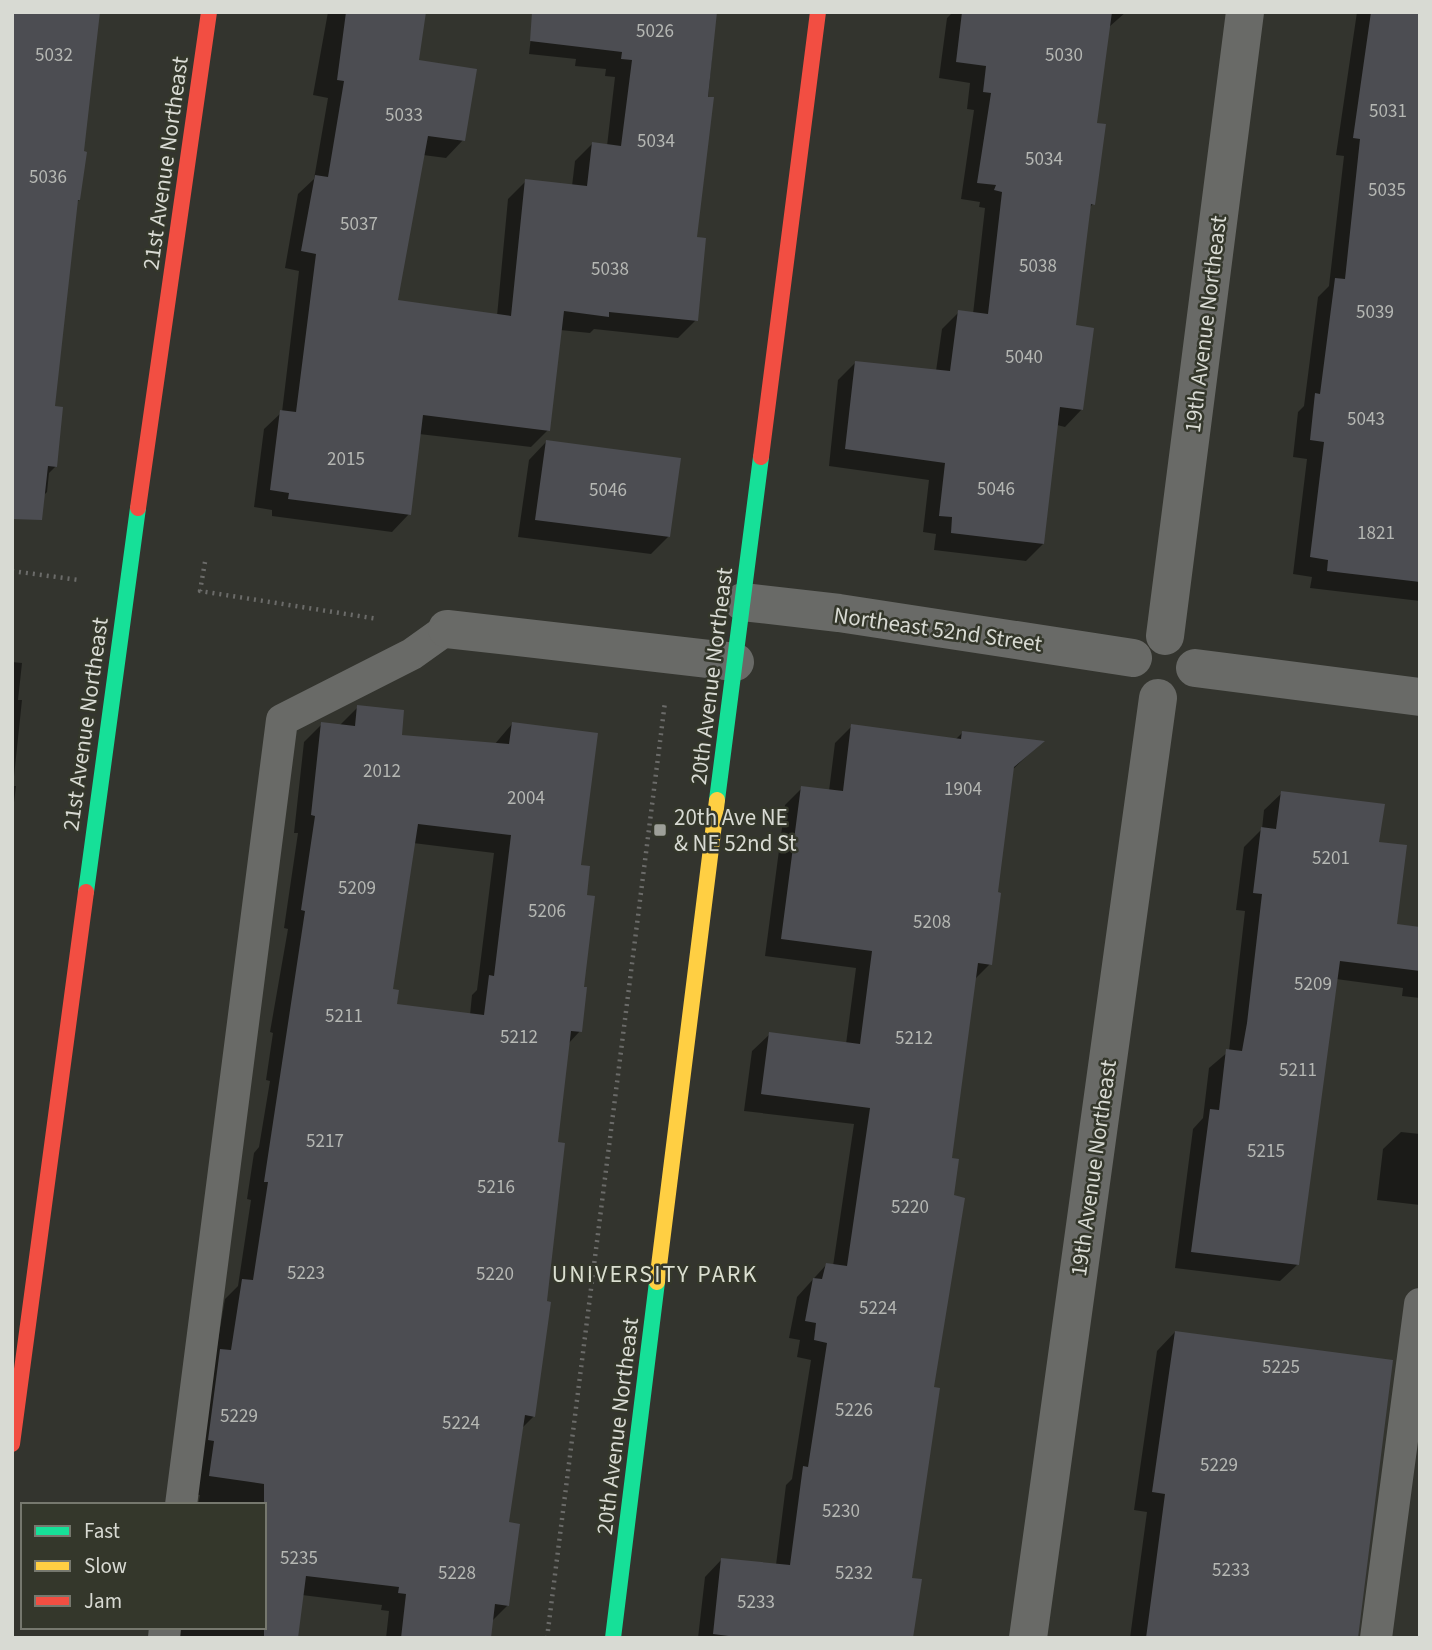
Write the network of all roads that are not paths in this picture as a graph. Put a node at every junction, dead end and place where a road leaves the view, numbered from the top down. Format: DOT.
graph roads {
  1 [pos="209,12"];
  2 [pos="818,12"];
  3 [pos="1245,12"];
  4 [pos="743,602"];
  5 [pos="447,629"];
  6 [pos="1165,636"];
  7 [pos="1133,658"];
  8 [pos="735,662"];
  9 [pos="1195,668"];
  10 [pos="1420,697"];
  11 [pos="1158,698"];
  12 [pos="1420,1304"];
  13 [pos="12,1444"];
  14 [pos="181,1503"];
  15 [pos="613,1638"];
  16 [pos="1028,1638"];
  17 [pos="1376,1638"];
  1 -- 13 [label="street, 21st Avenue Northeast"];
  2 -- 4 [label="street, 20th Avenue Northeast"];
  3 -- 6 [label="street, 19th Avenue Northeast"];
  4 -- 7 [label="street, Northeast 52nd Street"];
  4 -- 8 [label="street, 20th Avenue Northeast"];
  5 -- 8 [label="street"];
  5 -- 14 [label="lane"];
  6 -- 7 [label="street"];
  6 -- 9 [label="street"];
  7 -- 11 [label="street"];
  8 -- 15 [label="street, 20th Avenue Northeast"];
  9 -- 10 [label="street"];
  9 -- 11 [label="street"];
  11 -- 16 [label="street, 19th Avenue Northeast"];
  12 -- 17 [label="lane"];
}
